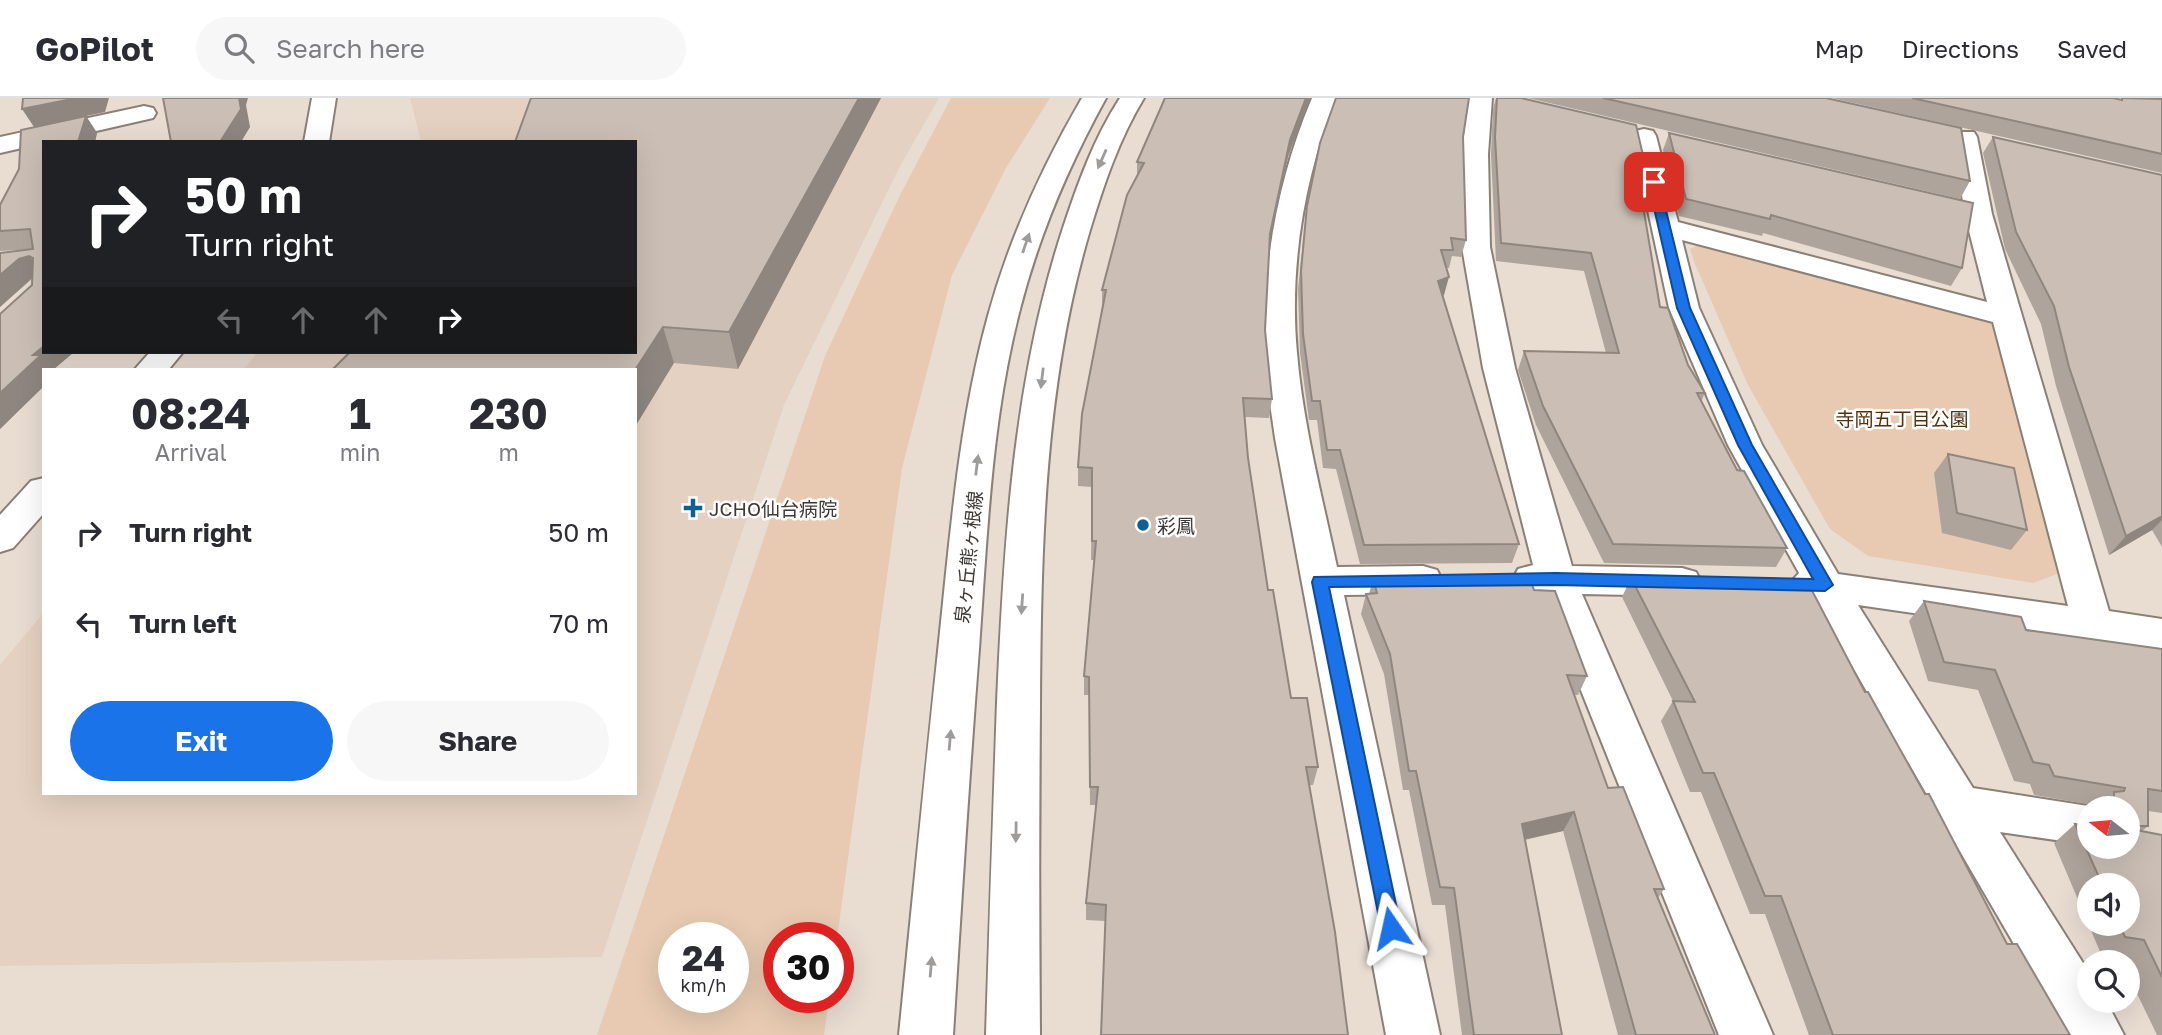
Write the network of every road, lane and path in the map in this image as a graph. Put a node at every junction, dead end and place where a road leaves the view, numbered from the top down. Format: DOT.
graph roads {
  1 [pos="324,98"];
  2 [pos="1094,98"];
  3 [pos="1132,98"];
  4 [pos="1324,98"];
  5 [pos="1488,99"];
  6 [pos="139,106"];
  7 [pos="1644,136"];
  8 [pos="1964,137"];
  9 [pos="142,140"];
  10 [pos="316,140"];
  11 [pos="0,145"];
  12 [pos="1898,195"];
  13 [pos="1979,214"];
  14 [pos="1664,228"];
  15 [pos="2007,316"];
  16 [pos="165,354"];
  17 [pos="152,368"];
  18 [pos="42,492"];
  19 [pos="0,539"];
  20 [pos="1501,579"];
  21 [pos="1556,579"];
  22 [pos="1459,580"];
  23 [pos="1320,582"];
  24 [pos="1717,582"];
  25 [pos="1771,583"];
  26 [pos="1825,585"];
  27 [pos="2092,622"];
  28 [pos="2162,634"];
  29 [pos="1959,806"];
  30 [pos="2077,823"];
  31 [pos="926,1035"];
  32 [pos="1013,1035"];
  33 [pos="1413,1035"];
  34 [pos="1746,1035"];
  35 [pos="2097,1035"];
  1 -- 10 [label="street"];
  31 -- 2 [label="street, 泉ヶ丘熊ヶ根線, one-way"];
  3 -- 32 [label="street, one-way"];
  4 -- 23 [label="street"];
  5 -- 21 [label="street"];
  6 -- 9 [label="street"];
  6 -- 11 [label="street"];
  7 -- 14 [label="street"];
  8 -- 13 [label="street"];
  12 -- 13 [label="street"];
  13 -- 15 [label="street"];
  14 -- 15 [label="street"];
  14 -- 26 [label="street"];
  15 -- 27 [label="street"];
  16 -- 17 [label="street"];
  18 -- 19 [label="street"];
  20 -- 21 [label="street"];
  21 -- 24 [label="street"];
  21 -- 34 [label="street"];
  22 -- 23 [label="street"];
  23 -- 33 [label="street"];
  25 -- 26 [label="street"];
  26 -- 27 [label="street"];
  26 -- 29 [label="street"];
  27 -- 28 [label="street"];
  29 -- 30 [label="street"];
  29 -- 35 [label="street"];
}
